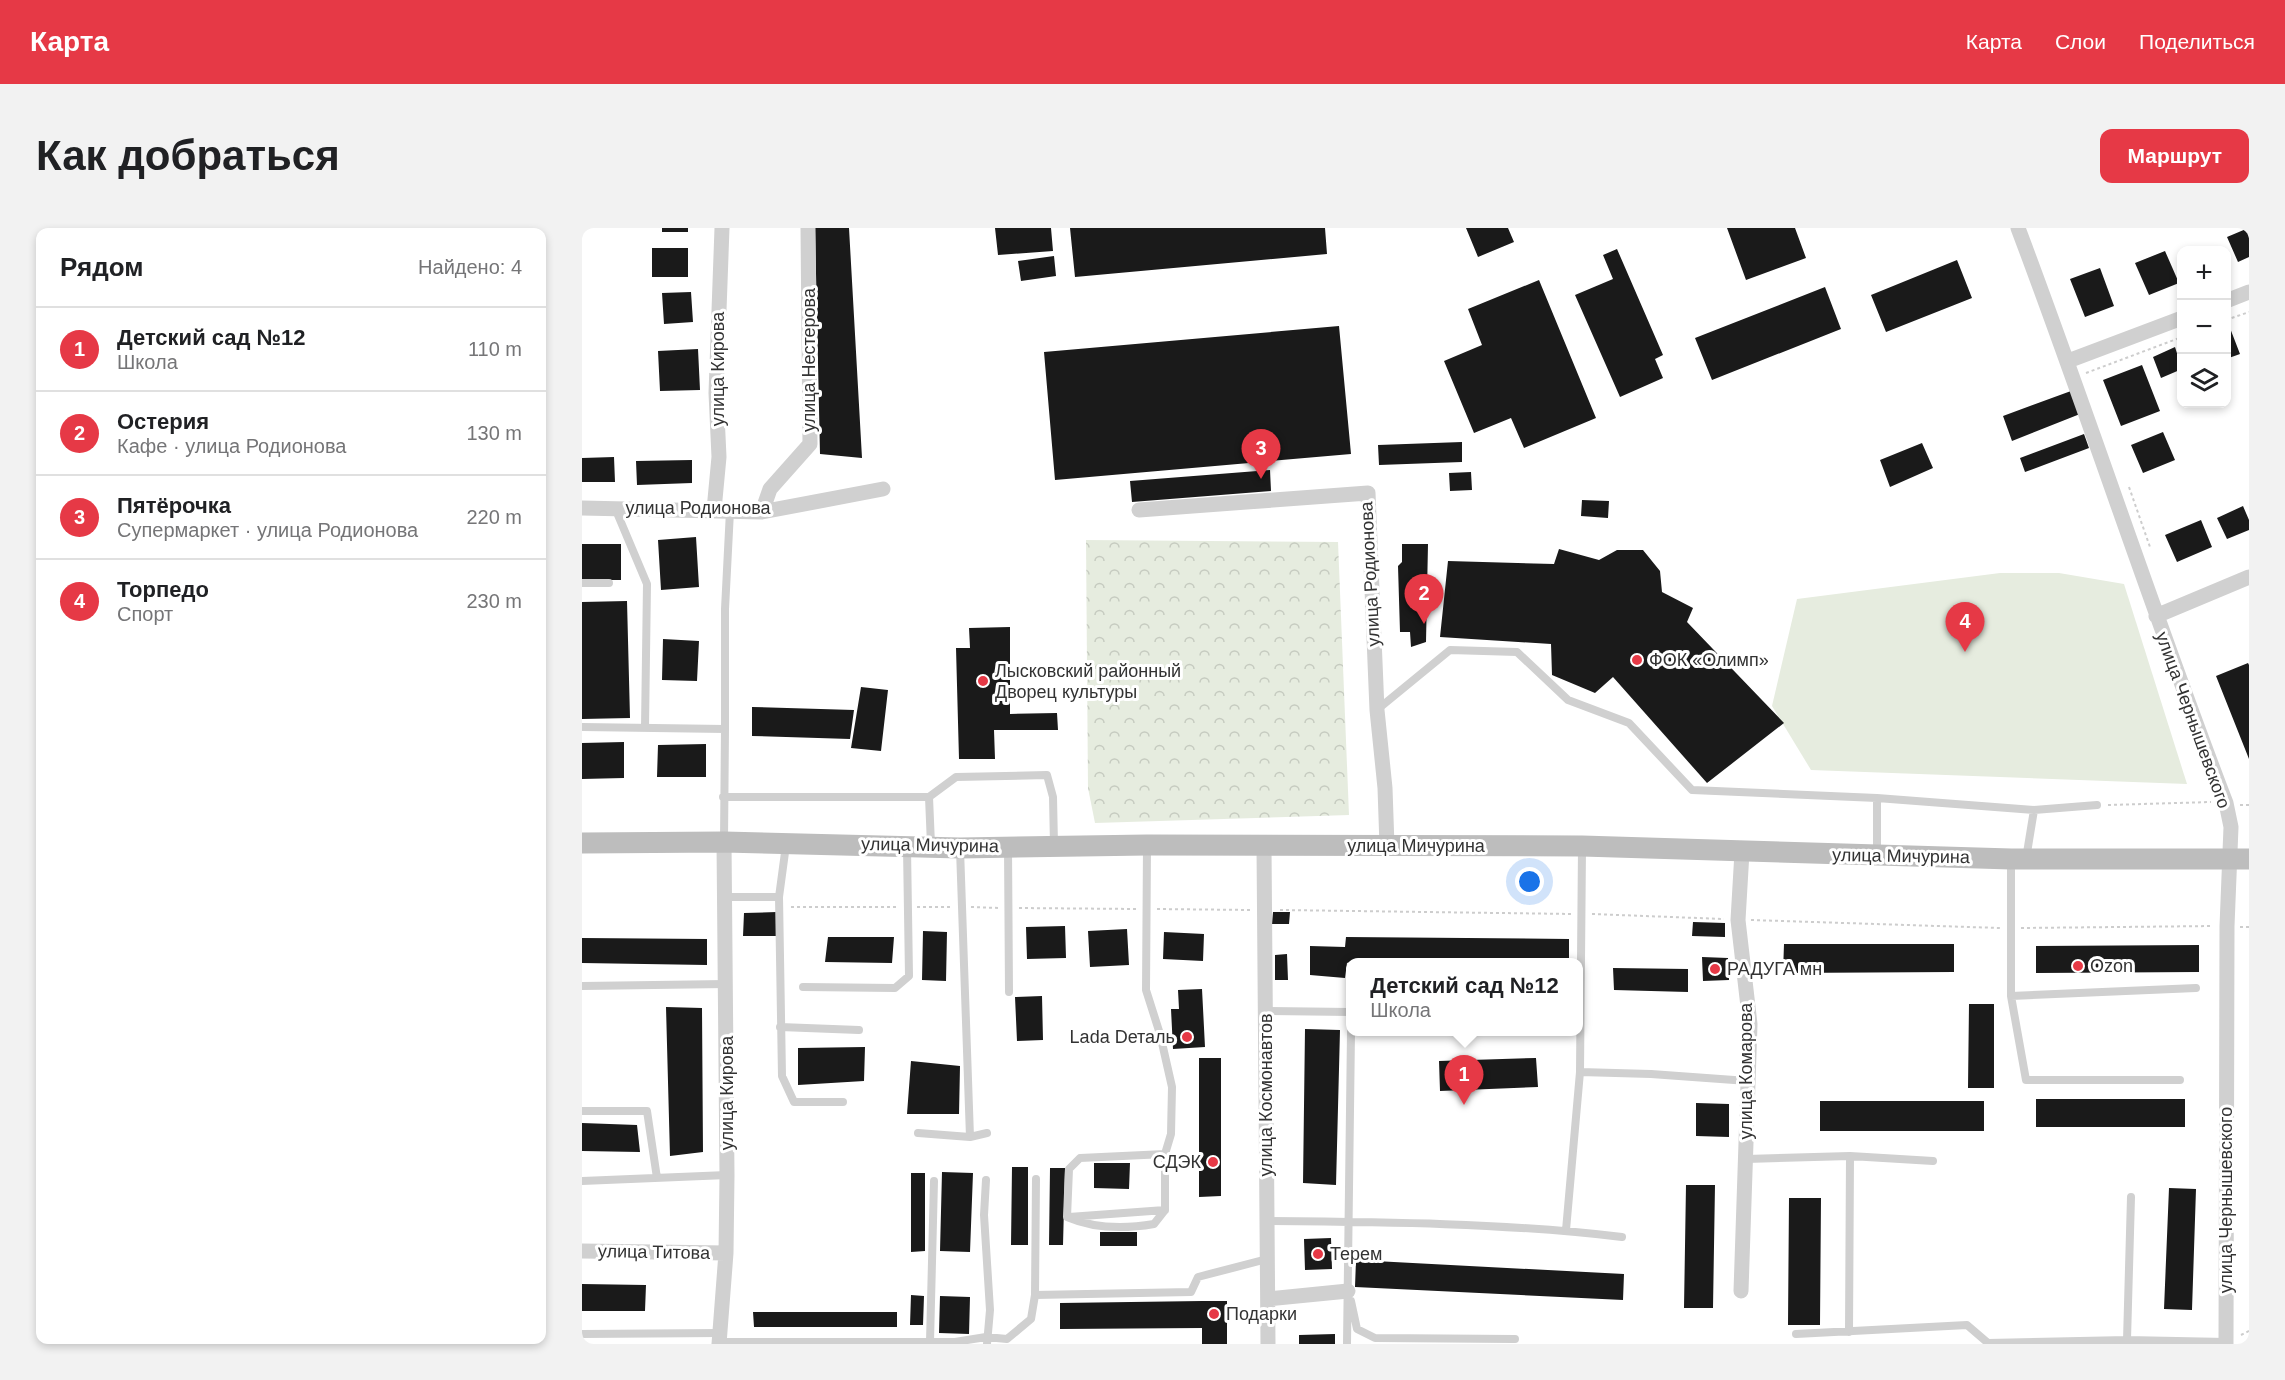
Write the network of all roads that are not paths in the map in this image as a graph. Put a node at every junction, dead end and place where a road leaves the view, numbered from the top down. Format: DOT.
graph roads {
  1 [pos="722,228"];
  2 [pos="808,228"];
  3 [pos="2018,228"];
  4 [pos="2249,292"];
  5 [pos="2229,300"];
  6 [pos="2177,320"];
  7 [pos="2068,361"];
  8 [pos="883,489"];
  9 [pos="582,508"];
  10 [pos="615,508"];
  11 [pos="714,510"];
  12 [pos="1139,510"];
  13 [pos="730,512"];
  14 [pos="762,512"];
  15 [pos="2249,577"];
  16 [pos="582,583"];
  17 [pos="609,583"];
  18 [pos="2156,616"];
  19 [pos="1377,710"];
  20 [pos="582,727"];
  21 [pos="645,727"];
  22 [pos="725,729"];
  23 [pos="723,797"];
  24 [pos="929,797"];
  25 [pos="1877,798"];
  26 [pos="2097,805"];
  27 [pos="2034,810"];
  28 [pos="724,842"];
  29 [pos="582,843"];
  30 [pos="787,844"];
  31 [pos="1147,845"];
  32 [pos="1008,846"];
  33 [pos="1054,846"];
  34 [pos="1387,846"];
  35 [pos="1582,846"];
  36 [pos="907,847"];
  37 [pos="931,847"];
  38 [pos="1264,847"];
  39 [pos="960,848"];
  40 [pos="1742,852"];
  41 [pos="1877,856"];
  42 [pos="2018,859"];
  43 [pos="2239,859"];
  44 [pos="726,897"];
  45 [pos="778,897"];
  46 [pos="1581,958"];
  47 [pos="726,984"];
  48 [pos="582,986"];
  49 [pos="803,987"];
  50 [pos="2196,988"];
  51 [pos="1009,992"];
  52 [pos="2011,996"];
  53 [pos="1265,1011"];
  54 [pos="1346,1012"];
  55 [pos="780,1027"];
  56 [pos="860,1030"];
  57 [pos="1351,1036"];
  58 [pos="1580,1036"];
  59 [pos="1580,1072"];
  60 [pos="2180,1080"];
  61 [pos="1748,1081"];
  62 [pos="843,1102"];
  63 [pos="582,1111"];
  64 [pos="987,1132"];
  65 [pos="918,1133"];
  66 [pos="970,1137"];
  67 [pos="1165,1154"];
  68 [pos="1850,1156"];
  69 [pos="1746,1159"];
  70 [pos="1933,1161"];
  71 [pos="727,1175"];
  72 [pos="657,1178"];
  73 [pos="1036,1179"];
  74 [pos="986,1180"];
  75 [pos="582,1181"];
  76 [pos="934,1181"];
  77 [pos="2131,1197"];
  78 [pos="1165,1210"];
  79 [pos="1067,1217"];
  80 [pos="1267,1221"];
  81 [pos="1348,1221"];
  82 [pos="1566,1230"];
  83 [pos="1622,1237"];
  84 [pos="582,1251"];
  85 [pos="726,1253"];
  86 [pos="1267,1259"];
  87 [pos="1348,1291"];
  88 [pos="1741,1292"];
  89 [pos="1035,1295"];
  90 [pos="1268,1299"];
  91 [pos="1849,1332"];
  92 [pos="582,1334"];
  93 [pos="1796,1334"];
  94 [pos="1515,1339"];
  95 [pos="719,1340"];
  96 [pos="2127,1340"];
  97 [pos="986,1341"];
  98 [pos="930,1342"];
  99 [pos="955,1343"];
  100 [pos="2226,1343"];
  101 [pos="1268,1344"];
  102 [pos="1347,1344"];
  1 -- 11 [label="street, улица Кирова"];
  2 -- 14 [label="street, улица Нестерова"];
  3 -- 7 [label="street, улица Чернышевского"];
  4 -- 5 [label="street"];
  6 -- 7 [label="street"];
  7 -- 18 [label="street, улица Чернышевского"];
  8 -- 14 [label="street, улица Родионова"];
  9 -- 10 [label="street, улица Родионова"];
  10 -- 11 [label="street, улица Родионова"];
  10 -- 21 [label="lane"];
  11 -- 13 [label="street, улица Родионова"];
  12 -- 19 [label="street, улица Родионова"];
  13 -- 14 [label="street, улица Родионова"];
  13 -- 22 [label="lane"];
  15 -- 18 [label="street"];
  16 -- 17 [label="lane"];
  18 -- 43 [label="street, улица Чернышевского"];
  19 -- 25 [label="lane"];
  19 -- 34 [label="street, улица Родионова"];
  20 -- 21 [label="lane"];
  21 -- 22 [label="lane"];
  22 -- 23 [label="lane"];
  23 -- 24 [label="lane"];
  23 -- 28 [label="lane"];
  24 -- 33 [label="lane"];
  24 -- 37 [label="lane"];
  25 -- 27 [label="lane"];
  25 -- 41 [label="lane"];
  26 -- 27 [label="lane"];
  27 -- 42 [label="lane"];
  28 -- 29 [label="main road, улица Мичурина"];
  28 -- 30 [label="main road, улица Мичурина"];
  28 -- 44 [label="street, улица Кирова"];
  30 -- 36 [label="main road, улица Мичурина"];
  30 -- 45 [label="lane"];
  31 -- 33 [label="main road, улица Мичурина"];
  31 -- 38 [label="main road, улица Мичурина"];
  31 -- 67 [label="lane"];
  32 -- 33 [label="main road, улица Мичурина"];
  32 -- 39 [label="main road, улица Мичурина"];
  32 -- 51 [label="lane"];
  34 -- 35 [label="main road, улица Мичурина"];
  34 -- 38 [label="main road, улица Мичурина"];
  35 -- 40 [label="main road, улица Мичурина"];
  35 -- 46 [label="lane"];
  36 -- 37 [label="main road, улица Мичурина"];
  36 -- 49 [label="lane"];
  37 -- 39 [label="main road, улица Мичурина"];
  38 -- 53 [label="street, улица Космонавтов"];
  39 -- 66 [label="lane"];
  40 -- 41 [label="main road, улица Мичурина"];
  40 -- 61 [label="street, улица Комарова"];
  41 -- 42 [label="main road, улица Мичурина"];
  42 -- 43 [label="main road, улица Мичурина"];
  42 -- 52 [label="lane"];
  43 -- 100 [label="street, улица Чернышевского"];
  44 -- 45 [label="lane"];
  44 -- 47 [label="street, улица Кирова"];
  45 -- 55 [label="lane"];
  47 -- 48 [label="lane"];
  47 -- 71 [label="street, улица Кирова"];
  50 -- 52 [label="lane"];
  52 -- 60 [label="lane"];
  53 -- 54 [label="lane"];
  53 -- 80 [label="street, улица Космонавтов"];
  55 -- 56 [label="lane"];
  55 -- 62 [label="lane"];
  57 -- 81 [label="lane"];
  58 -- 59 [label="lane"];
  59 -- 61 [label="lane"];
  59 -- 82 [label="lane"];
  61 -- 69 [label="street, улица Комарова"];
  63 -- 72 [label="lane"];
  64 -- 66 [label="lane"];
  65 -- 66 [label="lane"];
  67 -- 78 [label="lane"];
  67 -- 79 [label="lane"];
  68 -- 69 [label="lane"];
  68 -- 70 [label="lane"];
  68 -- 91 [label="lane"];
  69 -- 88 [label="street, улица Комарова"];
  71 -- 72 [label="lane"];
  71 -- 85 [label="street, улица Кирова"];
  72 -- 75 [label="lane"];
  73 -- 89 [label="lane"];
  74 -- 97 [label="lane"];
  76 -- 98 [label="lane"];
  77 -- 96 [label="lane"];
  78 -- 79 [label="lane"];
  78 -- 79 [label="lane"];
  80 -- 81 [label="lane"];
  80 -- 86 [label="street, улица Космонавтов"];
  81 -- 82 [label="lane"];
  81 -- 87 [label="lane"];
  82 -- 83 [label="lane"];
  84 -- 85 [label="street, улица Титова"];
  85 -- 95 [label="street, улица Кирова"];
  86 -- 89 [label="lane"];
  86 -- 90 [label="street, улица Космонавтов"];
  87 -- 90 [label="street"];
  87 -- 94 [label="lane"];
  87 -- 102 [label="lane"];
  89 -- 97 [label="lane"];
  90 -- 101 [label="street, улица Космонавтов"];
  91 -- 93 [label="lane"];
  91 -- 96 [label="lane"];
  92 -- 95 [label="lane"];
  95 -- 98 [label="lane"];
  96 -- 100 [label="lane"];
  97 -- 99 [label="lane"];
  98 -- 99 [label="lane"];
}
